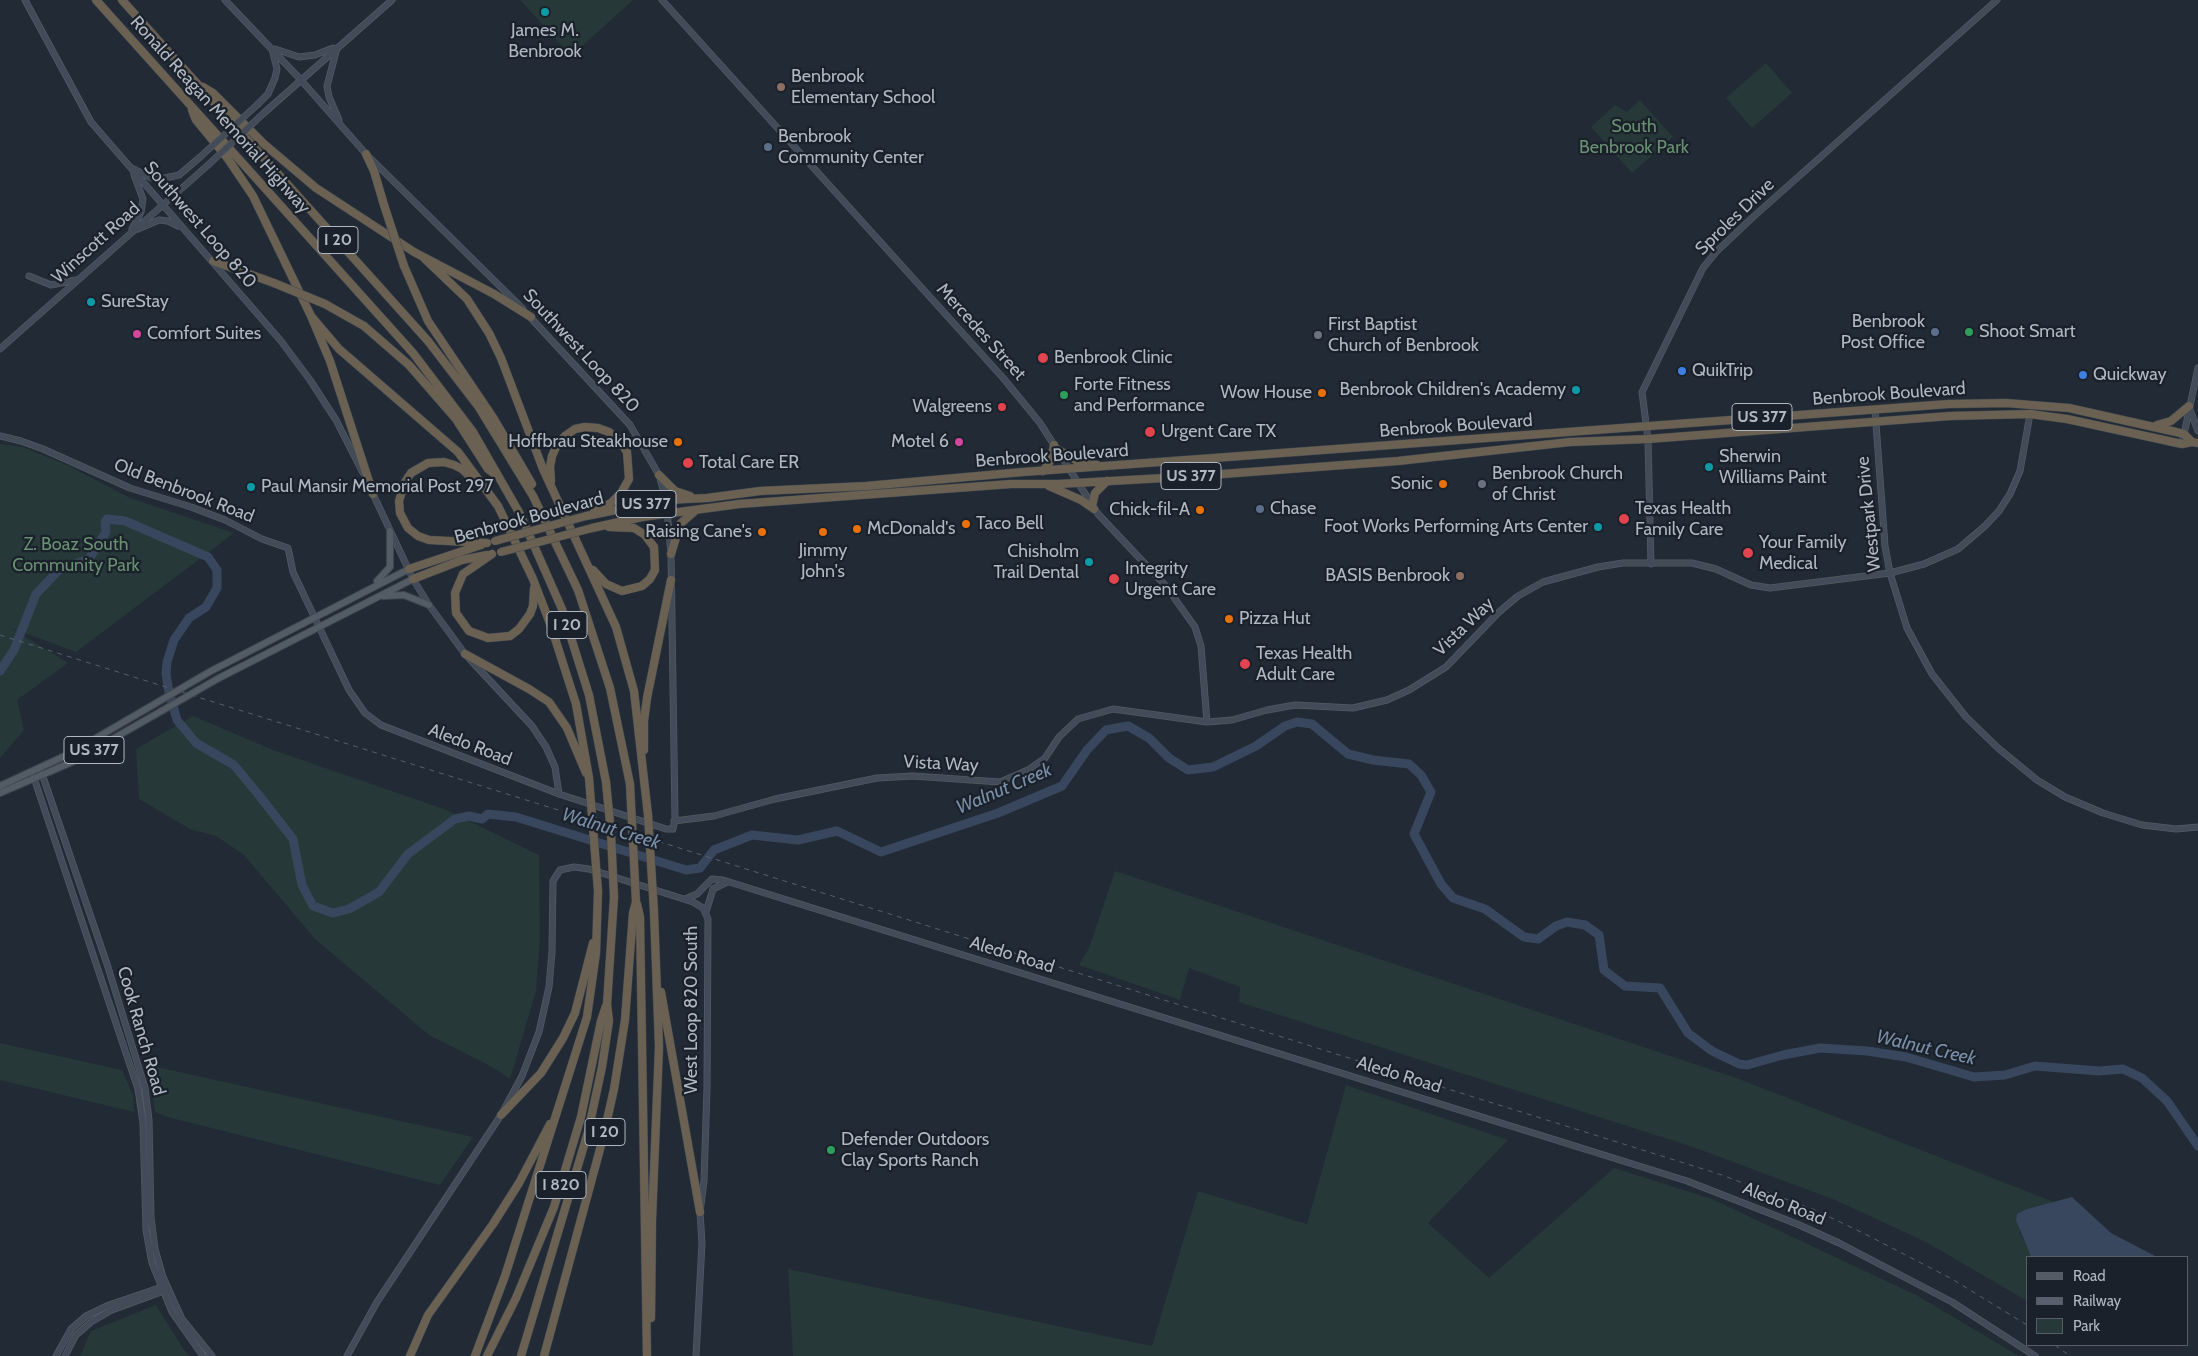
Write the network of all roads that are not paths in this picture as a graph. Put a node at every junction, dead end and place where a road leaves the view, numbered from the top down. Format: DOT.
graph roads {
  1 [pos="25,0"];
  2 [pos="96,0"];
  3 [pos="122,0"];
  4 [pos="225,0"];
  5 [pos="392,0"];
  6 [pos="662,0"];
  7 [pos="1997,0"];
  8 [pos="271,47"];
  9 [pos="337,47"];
  10 [pos="301,80"];
  11 [pos="196,83"];
  12 [pos="190,105"];
  13 [pos="342,126"];
  14 [pos="366,154"];
  15 [pos="130,167"];
  16 [pos="162,205"];
  17 [pos="185,231"];
  18 [pos="130,233"];
  19 [pos="424,258"];
  20 [pos="213,261"];
  21 [pos="29,276"];
  22 [pos="80,278"];
  23 [pos="311,316"];
  24 [pos="531,317"];
  25 [pos="0,349"];
  26 [pos="2198,368"];
  27 [pos="2189,406"];
  28 [pos="1875,410"];
  29 [pos="2030,414"];
  30 [pos="1876,422"];
  31 [pos="2154,426"];
  32 [pos="1646,427"];
  33 [pos="2198,431"];
  34 [pos="2184,434"];
  35 [pos="0,436"];
  36 [pos="1648,439"];
  37 [pos="2195,442"];
  38 [pos="2182,444"];
  39 [pos="1056,447"];
  40 [pos="1106,467"];
  41 [pos="1069,470"];
  42 [pos="1043,471"];
  43 [pos="658,475"];
  44 [pos="500,478"];
  45 [pos="1107,481"];
  46 [pos="1076,483"];
  47 [pos="1044,484"];
  48 [pos="552,488"];
  49 [pos="873,489"];
  50 [pos="374,494"];
  51 [pos="533,496"];
  52 [pos="707,498"];
  53 [pos="666,500"];
  54 [pos="498,506"];
  55 [pos="698,508"];
  56 [pos="1093,508"];
  57 [pos="668,513"];
  58 [pos="586,516"];
  59 [pos="595,528"];
  60 [pos="390,530"];
  61 [pos="491,542"];
  62 [pos="492,554"];
  63 [pos="671,554"];
  64 [pos="588,564"];
  65 [pos="1652,564"];
  66 [pos="409,569"];
  67 [pos="1890,573"];
  68 [pos="413,579"];
  69 [pos="533,579"];
  70 [pos="671,580"];
  71 [pos="362,592"];
  72 [pos="373,598"];
  73 [pos="428,605"];
  74 [pos="315,616"];
  75 [pos="320,626"];
  76 [pos="465,654"];
  77 [pos="1208,722"];
  78 [pos="40,768"];
  79 [pos="644,770"];
  80 [pos="32,772"];
  81 [pos="43,776"];
  82 [pos="588,778"];
  83 [pos="35,779"];
  84 [pos="0,786"];
  85 [pos="0,793"];
  86 [pos="559,794"];
  87 [pos="674,821"];
  88 [pos="2198,827"];
  89 [pos="673,829"];
  90 [pos="729,881"];
  91 [pos="685,900"];
  92 [pos="636,902"];
  93 [pos="706,912"];
  94 [pos="595,936"];
  95 [pos="657,968"];
  96 [pos="607,1004"];
  97 [pos="557,1112"];
  98 [pos="501,1115"];
  99 [pos="700,1212"];
  100 [pos="163,1289"];
  101 [pos="647,1355"];
  102 [pos="56,1356"];
  103 [pos="65,1356"];
  104 [pos="203,1356"];
  105 [pos="212,1356"];
  106 [pos="347,1356"];
  107 [pos="410,1356"];
  108 [pos="475,1356"];
  109 [pos="487,1356"];
  110 [pos="521,1356"];
  111 [pos="544,1356"];
  112 [pos="696,1356"];
  113 [pos="2036,1356"];
  1 -- 15 [label="street, Southwest Loop 820"];
  2 -- 12 [label="highway, Ronald Reagan Memorial Highway / I 20"];
  3 -- 11 [label="highway, Ronald Reagan Memorial Highway / I 20"];
  4 -- 8 [label="street, Southwest Loop 820"];
  5 -- 9 [label="street, Winscott Road"];
  6 -- 39 [label="street, Mercedes Street"];
  7 -- 32 [label="street, Sproles Drive"];
  8 -- 9 [label="street"];
  8 -- 10 [label="street, Southwest Loop 820"];
  8 -- 15 [label="street, bridge"];
  9 -- 10 [label="street, Winscott Road"];
  9 -- 13 [label="street"];
  10 -- 13 [label="street, Southwest Loop 820"];
  10 -- 16 [label="street, Winscott Road, bridge"];
  11 -- 19 [label="highway"];
  11 -- 51 [label="highway, Ronald Reagan Memorial Highway / I 20"];
  12 -- 23 [label="highway"];
  12 -- 44 [label="highway, Ronald Reagan Memorial Highway / I 20"];
  13 -- 14 [label="street, Southwest Loop 820"];
  14 -- 24 [label="street, Southwest Loop 820"];
  14 -- 51 [label="highway, bridge"];
  15 -- 16 [label="street, Southwest Loop 820"];
  15 -- 18 [label="street"];
  16 -- 17 [label="street, Southwest Loop 820"];
  16 -- 18 [label="street, Winscott Road"];
  17 -- 18 [label="street"];
  17 -- 20 [label="street, Southwest Loop 820"];
  18 -- 22 [label="street, Winscott Road"];
  19 -- 24 [label="highway"];
  19 -- 48 [label="highway"];
  20 -- 44 [label="highway, bridge"];
  20 -- 50 [label="street, Southwest Loop 820"];
  21 -- 22 [label="street"];
  22 -- 25 [label="street, Winscott Road"];
  23 -- 50 [label="highway"];
  23 -- 54 [label="highway"];
  24 -- 43 [label="street, Southwest Loop 820"];
  26 -- 27 [label="street"];
  27 -- 31 [label="highway"];
  27 -- 33 [label="street"];
  27 -- 34 [label="street"];
  28 -- 30 [label="street, Westpark Drive"];
  28 -- 31 [label="highway, Benbrook Boulevard / US 377"];
  28 -- 32 [label="highway, Benbrook Boulevard / US 377"];
  29 -- 30 [label="highway, Benbrook Boulevard / US 377"];
  29 -- 38 [label="highway, Benbrook Boulevard / US 377"];
  29 -- 67 [label="street, Vista Way"];
  30 -- 36 [label="highway, Benbrook Boulevard / US 377"];
  30 -- 67 [label="street, Westpark Drive"];
  31 -- 34 [label="highway, Benbrook Boulevard / US 377"];
  32 -- 36 [label="street, Sproles Drive"];
  32 -- 40 [label="highway, Benbrook Boulevard / US 377"];
  34 -- 37 [label="highway, Benbrook Boulevard / US 377"];
  34 -- 38 [label="street"];
  35 -- 74 [label="street, Old Benbrook Road"];
  36 -- 45 [label="highway, Benbrook Boulevard / US 377"];
  36 -- 65 [label="street, Sproles Drive"];
  37 -- 38 [label="highway, Benbrook Boulevard / US 377"];
  39 -- 40 [label="highway"];
  39 -- 41 [label="street, Mercedes Street"];
  39 -- 42 [label="highway"];
  40 -- 41 [label="highway, Benbrook Boulevard / US 377"];
  41 -- 42 [label="highway, Benbrook Boulevard / US 377"];
  41 -- 46 [label="street, Mercedes Street"];
  42 -- 49 [label="highway, Benbrook Boulevard / US 377"];
  43 -- 52 [label="highway"];
  43 -- 53 [label="street, Southwest Loop 820"];
  44 -- 96 [label="highway, Ronald Reagan Memorial Highway / I 20, bridge"];
  45 -- 46 [label="highway, Benbrook Boulevard / US 377"];
  45 -- 56 [label="highway"];
  46 -- 47 [label="highway, Benbrook Boulevard / US 377"];
  46 -- 56 [label="street, Mercedes Street"];
  47 -- 49 [label="highway, Benbrook Boulevard / US 377"];
  47 -- 56 [label="highway"];
  48 -- 58 [label="highway"];
  48 -- 64 [label="highway"];
  49 -- 52 [label="highway, Benbrook Boulevard / US 377"];
  49 -- 55 [label="highway, Benbrook Boulevard / US 377"];
  50 -- 60 [label="street, Southwest Loop 820"];
  51 -- 92 [label="highway, Ronald Reagan Memorial Highway / I 20, bridge"];
  52 -- 53 [label="highway, Benbrook Boulevard / US 377"];
  53 -- 57 [label="street, Southwest Loop 820"];
  53 -- 58 [label="highway, Benbrook Boulevard / US 377"];
  54 -- 61 [label="highway"];
  54 -- 69 [label="highway"];
  55 -- 57 [label="highway, Benbrook Boulevard / US 377"];
  55 -- 63 [label="highway"];
  56 -- 77 [label="street, Mercedes Street"];
  57 -- 59 [label="highway, Benbrook Boulevard / US 377"];
  57 -- 63 [label="street, Southwest Loop 820"];
  58 -- 61 [label="highway, Benbrook Boulevard / US 377, bridge"];
  59 -- 62 [label="highway, Benbrook Boulevard / US 377, bridge"];
  59 -- 64 [label="highway"];
  60 -- 66 [label="street, Southwest Loop 820"];
  60 -- 71 [label="main road"];
  61 -- 66 [label="highway, Benbrook Boulevard / US 377"];
  62 -- 68 [label="highway, Benbrook Boulevard / US 377"];
  62 -- 69 [label="highway"];
  63 -- 70 [label="street, Southwest Loop 820"];
  64 -- 79 [label="highway"];
  65 -- 67 [label="street, Vista Way"];
  65 -- 77 [label="street, Vista Way"];
  66 -- 68 [label="street, Southwest Loop 820"];
  66 -- 71 [label="main road, Benbrook Boulevard / US 377"];
  67 -- 88 [label="street, Westpark Drive"];
  68 -- 72 [label="main road, Benbrook Boulevard / US 377"];
  68 -- 73 [label="street, Southwest Loop 820"];
  69 -- 82 [label="highway"];
  70 -- 79 [label="highway"];
  70 -- 87 [label="street, Southwest Loop 820"];
  71 -- 74 [label="main road, Benbrook Boulevard / US 377"];
  72 -- 73 [label="main road"];
  72 -- 75 [label="main road, Benbrook Boulevard / US 377"];
  73 -- 76 [label="street, Southwest Loop 820"];
  74 -- 75 [label="street, Aledo Road"];
  74 -- 78 [label="main road, Benbrook Boulevard / US 377, bridge"];
  75 -- 81 [label="main road, Benbrook Boulevard / US 377, bridge"];
  75 -- 86 [label="street, Aledo Road"];
  76 -- 82 [label="highway"];
  76 -- 86 [label="street, Southwest Loop 820"];
  77 -- 87 [label="street, Vista Way"];
  78 -- 80 [label="main road, Benbrook Boulevard / US 377"];
  78 -- 81 [label="street, Cook Ranch Road"];
  79 -- 95 [label="highway, bridge"];
  80 -- 83 [label="street, Cook Ranch Road"];
  80 -- 84 [label="main road, Benbrook Boulevard / US 377"];
  81 -- 83 [label="main road, Benbrook Boulevard / US 377"];
  81 -- 100 [label="street, Cook Ranch Road"];
  82 -- 94 [label="highway, bridge"];
  83 -- 85 [label="main road, Benbrook Boulevard / US 377"];
  83 -- 100 [label="street, Cook Ranch Road"];
  86 -- 89 [label="street, Aledo Road"];
  87 -- 89 [label="street, Southwest Loop 820"];
  90 -- 91 [label="street"];
  90 -- 93 [label="street"];
  90 -- 113 [label="street, Aledo Road"];
  91 -- 93 [label="street, West Loop 820 South"];
  91 -- 98 [label="street, West Loop 820 South"];
  92 -- 101 [label="highway"];
  92 -- 111 [label="highway, Ronald Reagan Memorial Highway / I 20"];
  93 -- 99 [label="street, West Loop 820 South"];
  94 -- 97 [label="highway"];
  94 -- 98 [label="highway"];
  95 -- 99 [label="highway"];
  95 -- 101 [label="highway"];
  96 -- 109 [label="highway, I 820"];
  96 -- 110 [label="highway, Ronald Reagan Memorial Highway / I 20"];
  97 -- 107 [label="highway"];
  97 -- 108 [label="highway"];
  98 -- 106 [label="street, West Loop 820 South"];
  99 -- 112 [label="street, West Loop 820 South"];
  100 -- 102 [label="street"];
  100 -- 103 [label="street"];
  100 -- 104 [label="street, Cook Ranch Road"];
  100 -- 105 [label="street, Cook Ranch Road"];
}
